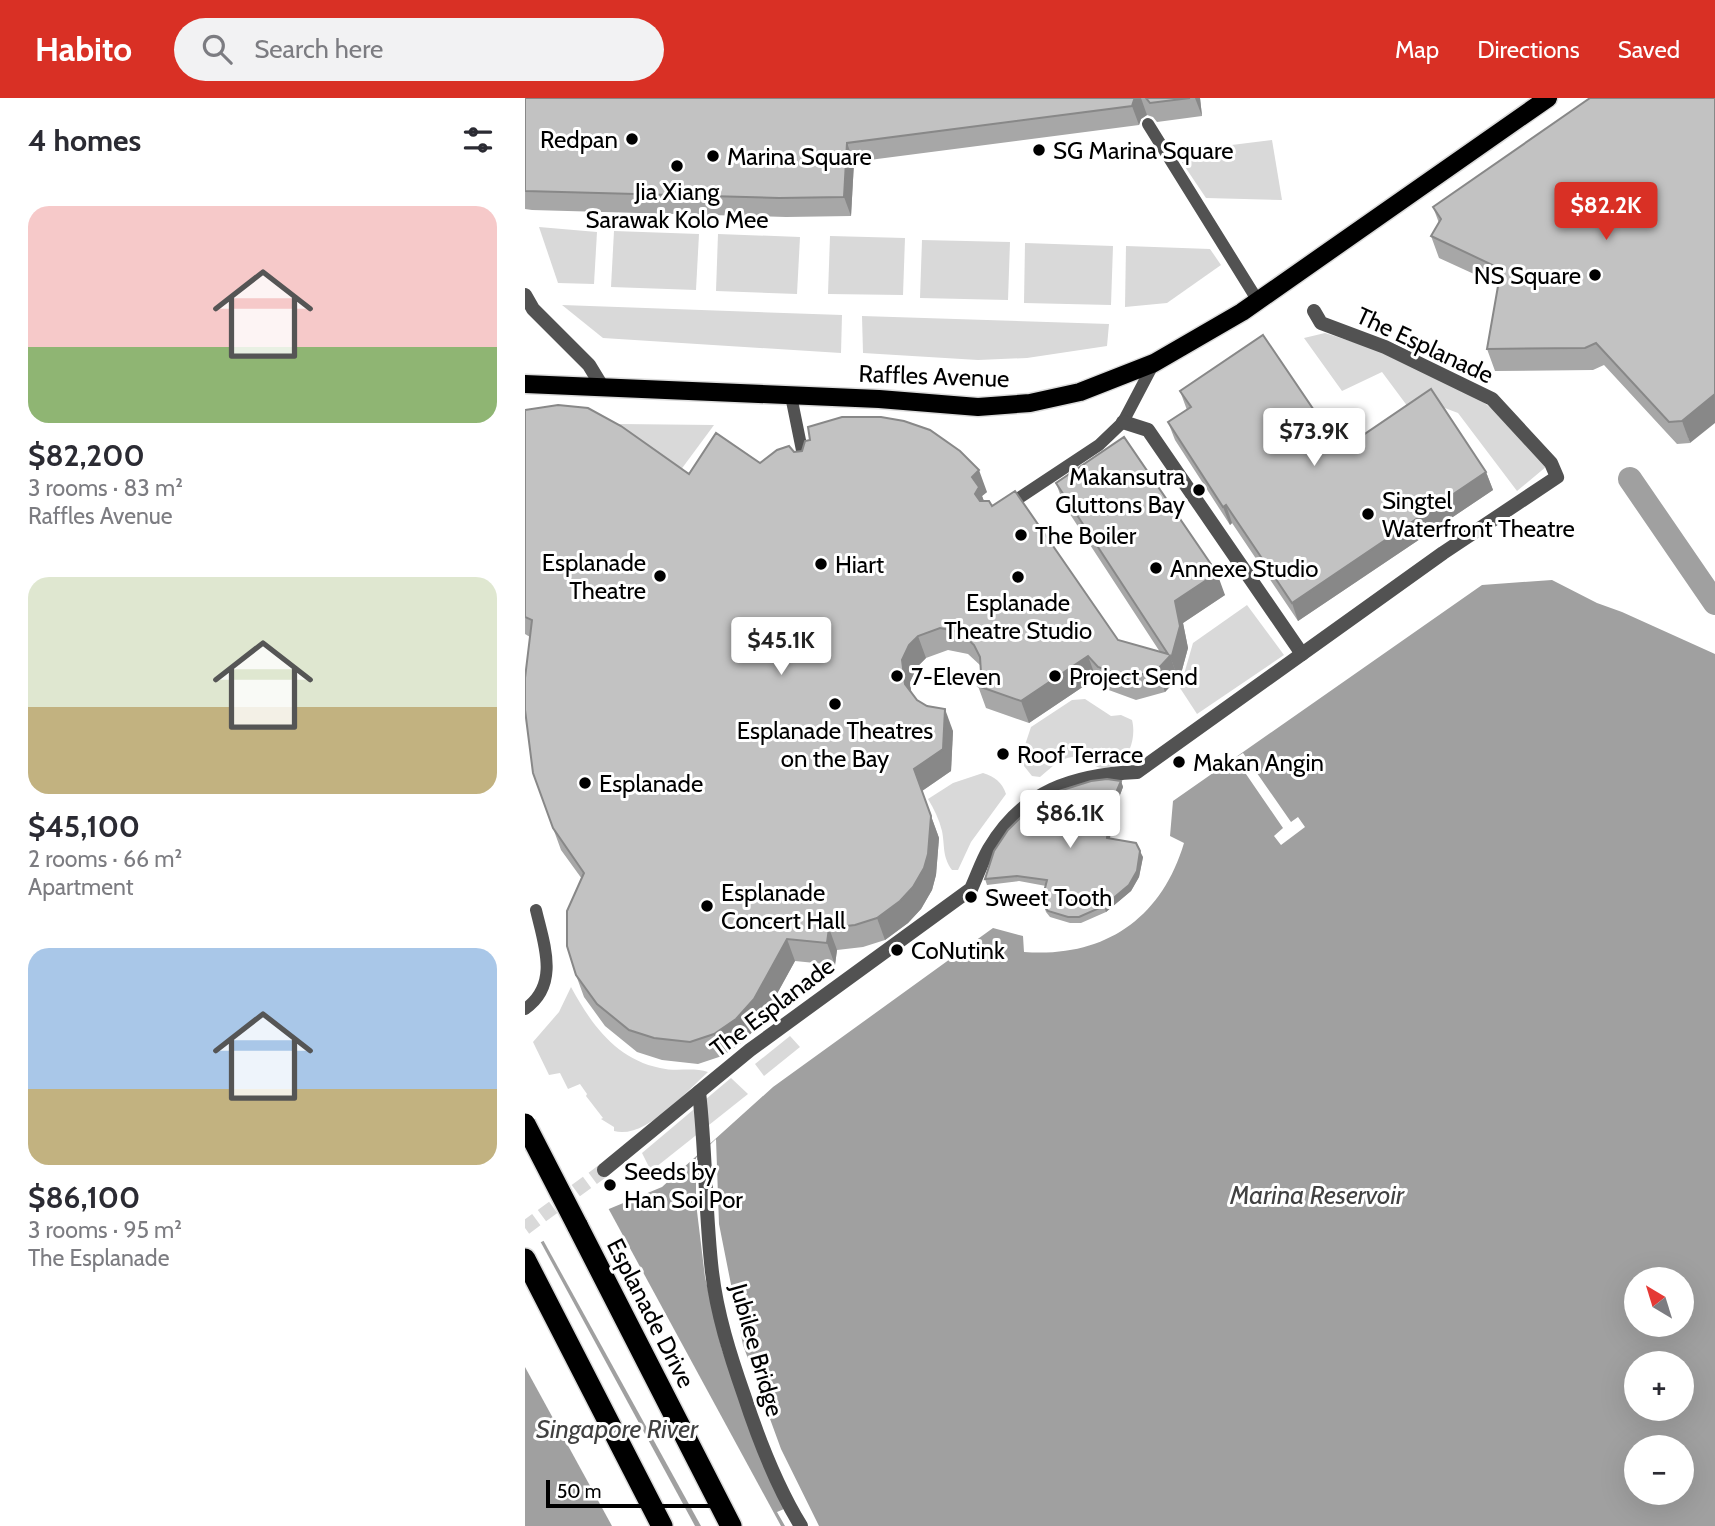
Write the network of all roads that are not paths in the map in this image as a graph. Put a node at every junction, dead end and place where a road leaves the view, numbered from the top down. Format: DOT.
graph roads {
  1 [pos="1548,98"];
  2 [pos="1148,124"];
  3 [pos="525,295"];
  4 [pos="1258,301"];
  5 [pos="1314,311"];
  6 [pos="1154,363"];
  7 [pos="525,384"];
  8 [pos="603,388"];
  9 [pos="792,396"];
  10 [pos="1123,422"];
  11 [pos="805,466"];
  12 [pos="992,516"];
  13 [pos="1302,654"];
  14 [pos="536,910"];
  15 [pos="525,1009"];
  16 [pos="699,1092"];
  17 [pos="525,1124"];
  18 [pos="604,1170"];
  19 [pos="525,1259"];
  20 [pos="662,1526"];
  21 [pos="731,1526"];
  22 [pos="801,1526"];
  1 -- 4 [label="main road, Raffles Avenue"];
  2 -- 4 [label="lane"];
  3 -- 8 [label="street"];
  4 -- 6 [label="main road, Raffles Avenue"];
  5 -- 13 [label="street, The Esplanade"];
  6 -- 9 [label="main road, Raffles Avenue"];
  6 -- 10 [label="lane"];
  7 -- 8 [label="main road, Raffles Avenue"];
  8 -- 9 [label="main road, Raffles Avenue"];
  9 -- 11 [label="lane"];
  10 -- 12 [label="lane"];
  10 -- 13 [label="street"];
  13 -- 16 [label="street, The Esplanade"];
  14 -- 15 [label="lane"];
  16 -- 18 [label="street, The Esplanade"];
  16 -- 22 [label="street, Jubilee Bridge"];
  17 -- 21 [label="highway, Esplanade Drive, bridge"];
  19 -- 20 [label="highway"];
}
